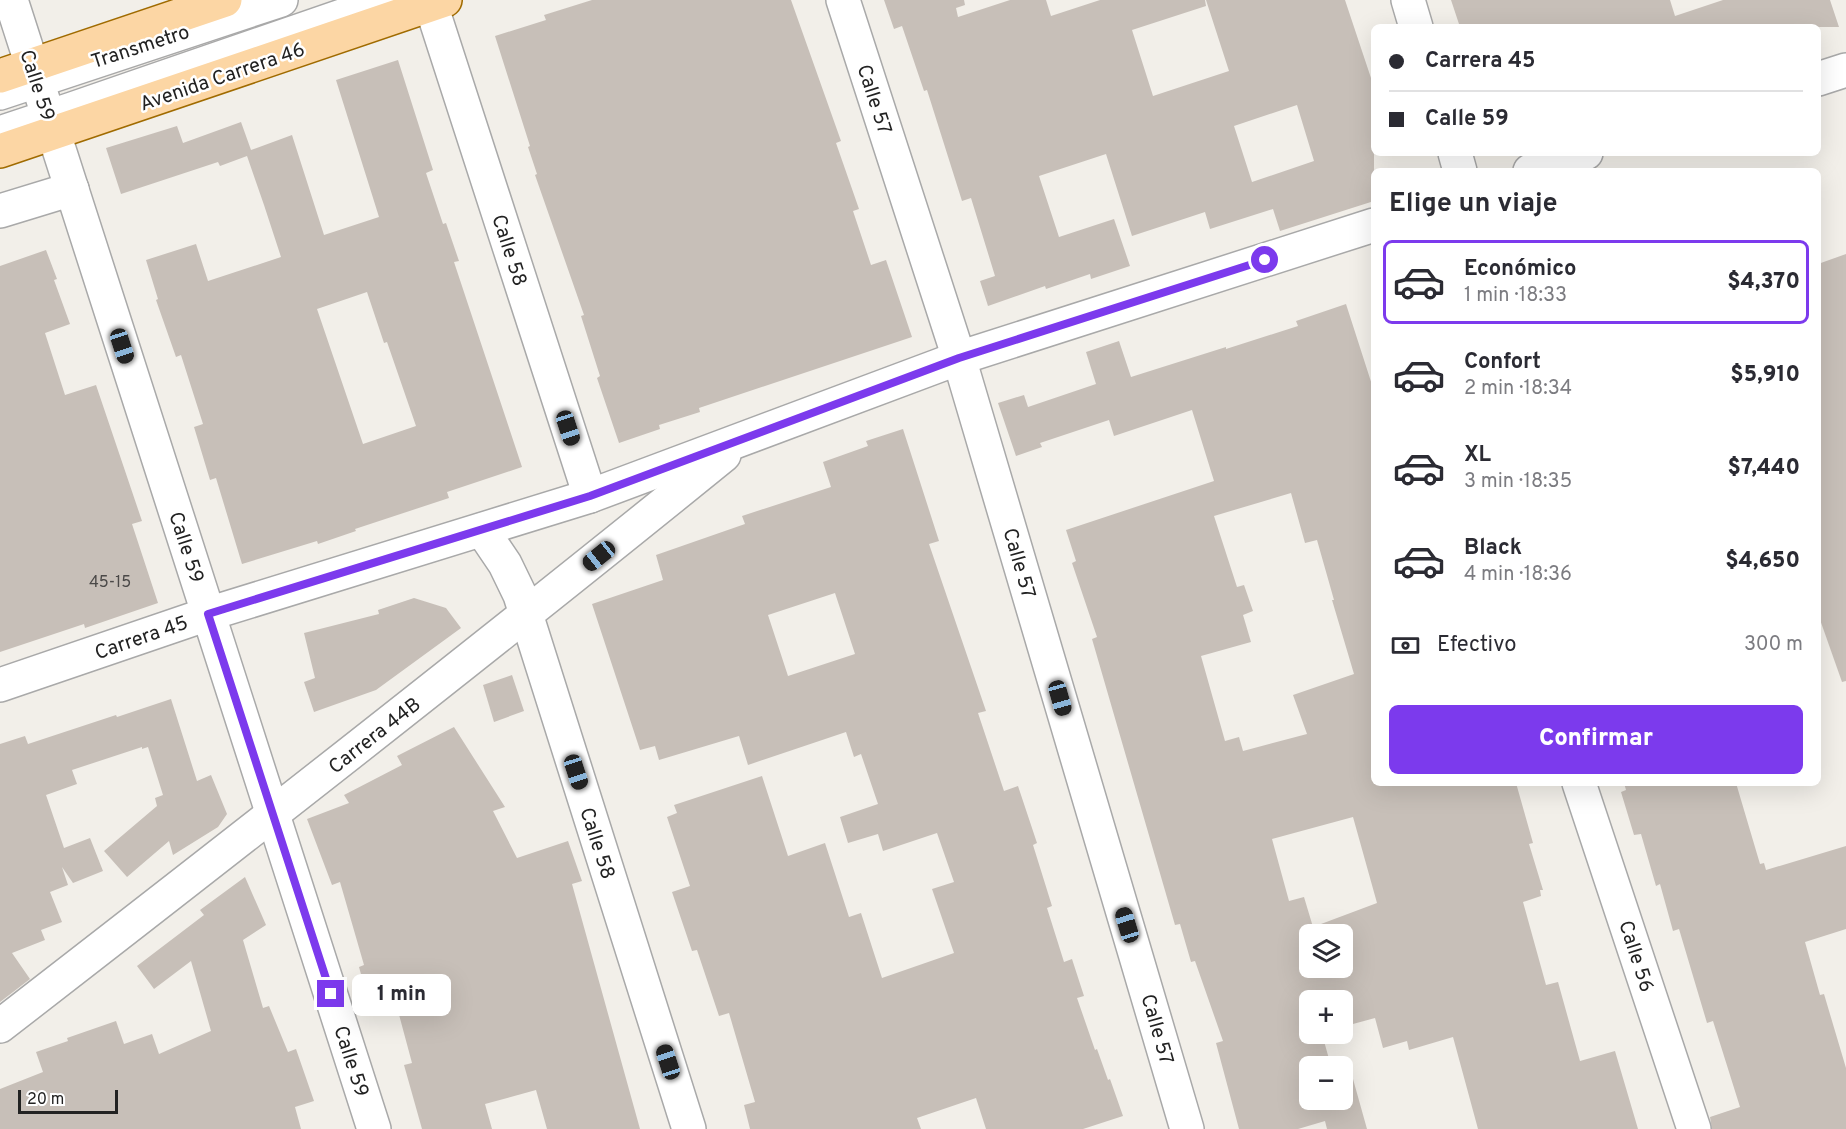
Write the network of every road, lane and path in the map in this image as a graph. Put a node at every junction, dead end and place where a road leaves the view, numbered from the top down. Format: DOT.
graph roads {
  1 [pos="11,0"];
  2 [pos="225,0"];
  3 [pos="281,0"];
  4 [pos="388,0"];
  5 [pos="843,0"];
  6 [pos="1408,0"];
  7 [pos="438,2"];
  8 [pos="1415,24"];
  9 [pos="1846,70"];
  10 [pos="34,73"];
  11 [pos="0,76"];
  12 [pos="1821,78"];
  13 [pos="0,93"];
  14 [pos="51,125"];
  15 [pos="0,133"];
  16 [pos="0,151"];
  17 [pos="1577,156"];
  18 [pos="1539,168"];
  19 [pos="72,189"];
  20 [pos="0,211"];
  21 [pos="1371,226"];
  22 [pos="959,358"];
  23 [pos="744,439"];
  24 [pos="590,496"];
  25 [pos="482,530"];
  26 [pos="208,614"];
  27 [pos="526,615"];
  28 [pos="0,685"];
  29 [pos="1580,786"];
  30 [pos="273,815"];
  31 [pos="0,1026"];
  32 [pos="374,1129"];
  33 [pos="689,1129"];
  34 [pos="1187,1129"];
  35 [pos="1695,1129"];
  1 -- 10 [label="street, Calle 59"];
  2 -- 10 [label="main road"];
  3 -- 10 [label="street, Transmetro"];
  4 -- 14 [label="street, Transmetro"];
  5 -- 22 [label="street, Calle 57"];
  6 -- 8 [label="street"];
  7 -- 14 [label="main road, Avenida Carrera 46"];
  7 -- 24 [label="street, Calle 58"];
  9 -- 12 [label="street"];
  10 -- 11 [label="main road"];
  10 -- 13 [label="street, Transmetro"];
  10 -- 14 [label="street, Calle 59"];
  14 -- 15 [label="street, Transmetro"];
  14 -- 16 [label="main road, Avenida Carrera 46"];
  14 -- 19 [label="street, Calle 59"];
  17 -- 18 [label="street"];
  19 -- 20 [label="street"];
  19 -- 26 [label="street, Calle 59"];
  21 -- 22 [label="street, Carrera 45"];
  22 -- 23 [label="street, Carrera 45"];
  22 -- 34 [label="street, Calle 57"];
  23 -- 24 [label="street, Carrera 45"];
  23 -- 27 [label="street, Carrera 44B"];
  24 -- 25 [label="street, Carrera 45"];
  25 -- 26 [label="street, Carrera 45"];
  25 -- 27 [label="street, Calle 58"];
  26 -- 28 [label="street, Carrera 45"];
  26 -- 30 [label="street, Calle 59"];
  27 -- 30 [label="street, Carrera 44B"];
  27 -- 33 [label="street, Calle 58"];
  29 -- 35 [label="street, Calle 56"];
  30 -- 31 [label="street, Carrera 44B"];
  30 -- 32 [label="street, Calle 59"];
}
